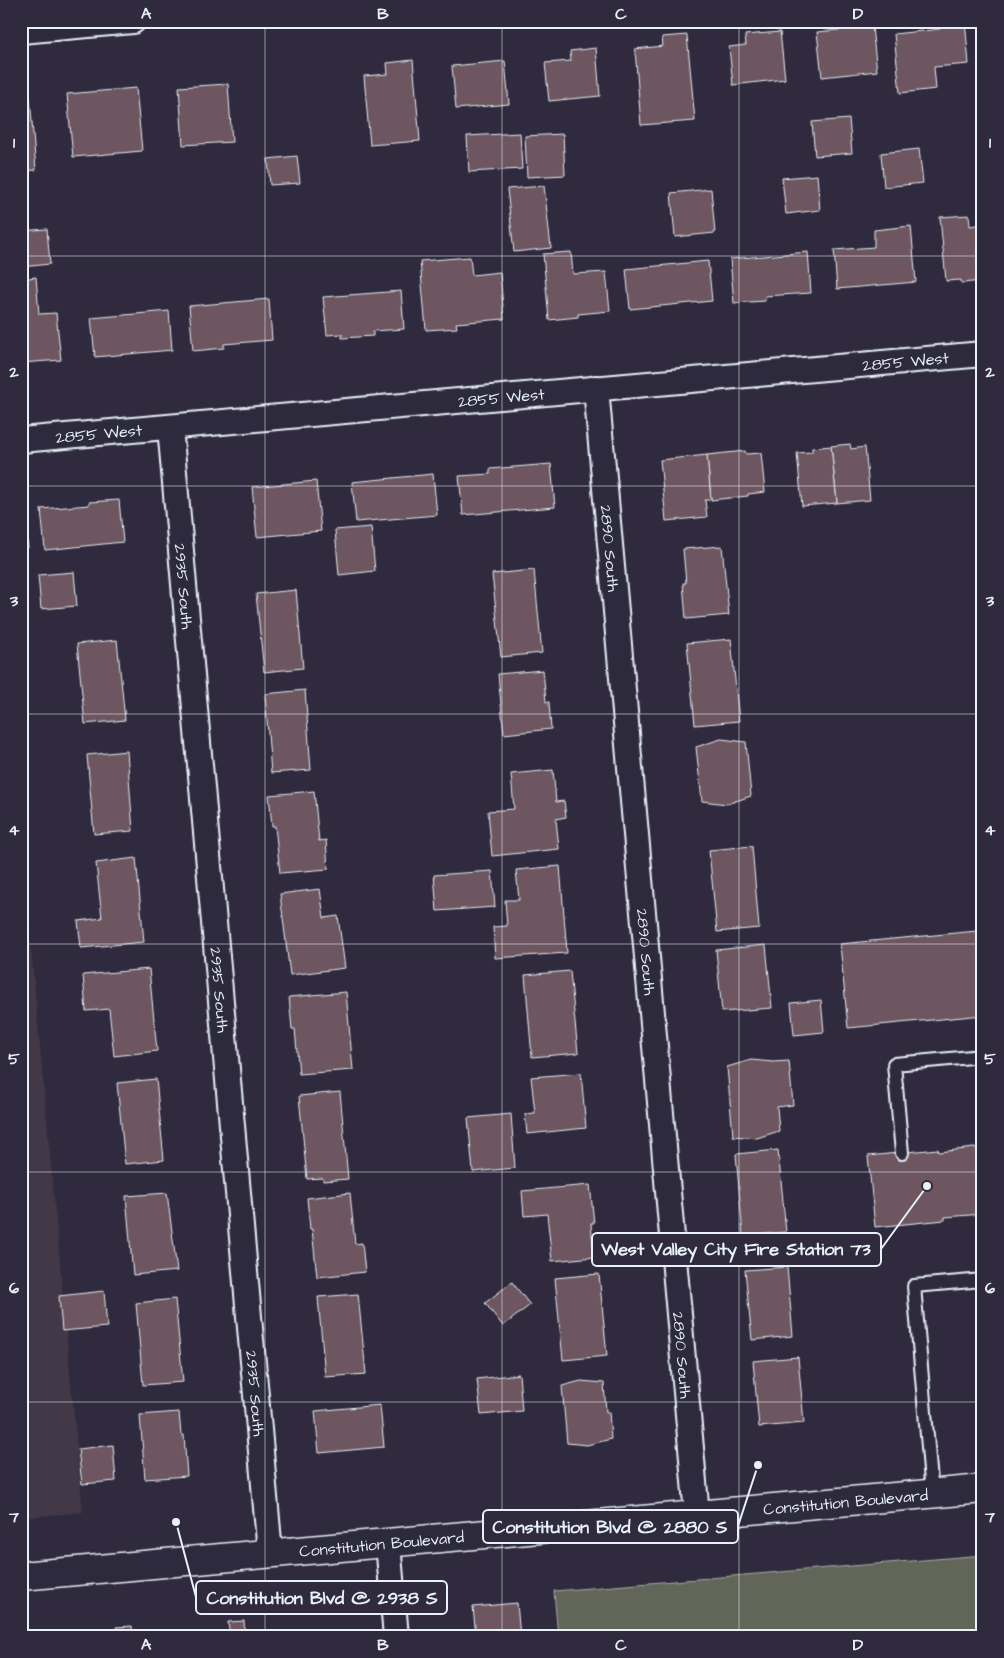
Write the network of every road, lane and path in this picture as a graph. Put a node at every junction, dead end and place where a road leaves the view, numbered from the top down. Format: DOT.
graph roads {
  1 [pos="133,21"];
  2 [pos="21,31"];
  3 [pos="983,354"];
  4 [pos="596,388"];
  5 [pos="170,427"];
  6 [pos="21,440"];
  7 [pos="983,1056"];
  8 [pos="902,1153"];
  9 [pos="983,1280"];
  10 [pos="983,1489"];
  11 [pos="932,1493"];
  12 [pos="696,1515"];
  13 [pos="388,1543"];
  14 [pos="270,1553"];
  15 [pos="21,1576"];
  16 [pos="396,1637"];
  1 -- 2 [label="street"];
  3 -- 4 [label="street, 2855 West"];
  4 -- 5 [label="street, 2855 West"];
  4 -- 12 [label="street, 2890 South"];
  5 -- 6 [label="street, 2855 West"];
  5 -- 14 [label="street, 2935 South"];
  7 -- 8 [label="lane"];
  9 -- 11 [label="lane"];
  10 -- 11 [label="street, Constitution Boulevard"];
  11 -- 12 [label="street, Constitution Boulevard"];
  12 -- 13 [label="street, Constitution Boulevard"];
  13 -- 14 [label="street, Constitution Boulevard"];
  13 -- 16 [label="street"];
  14 -- 15 [label="street, Constitution Boulevard"];
}
